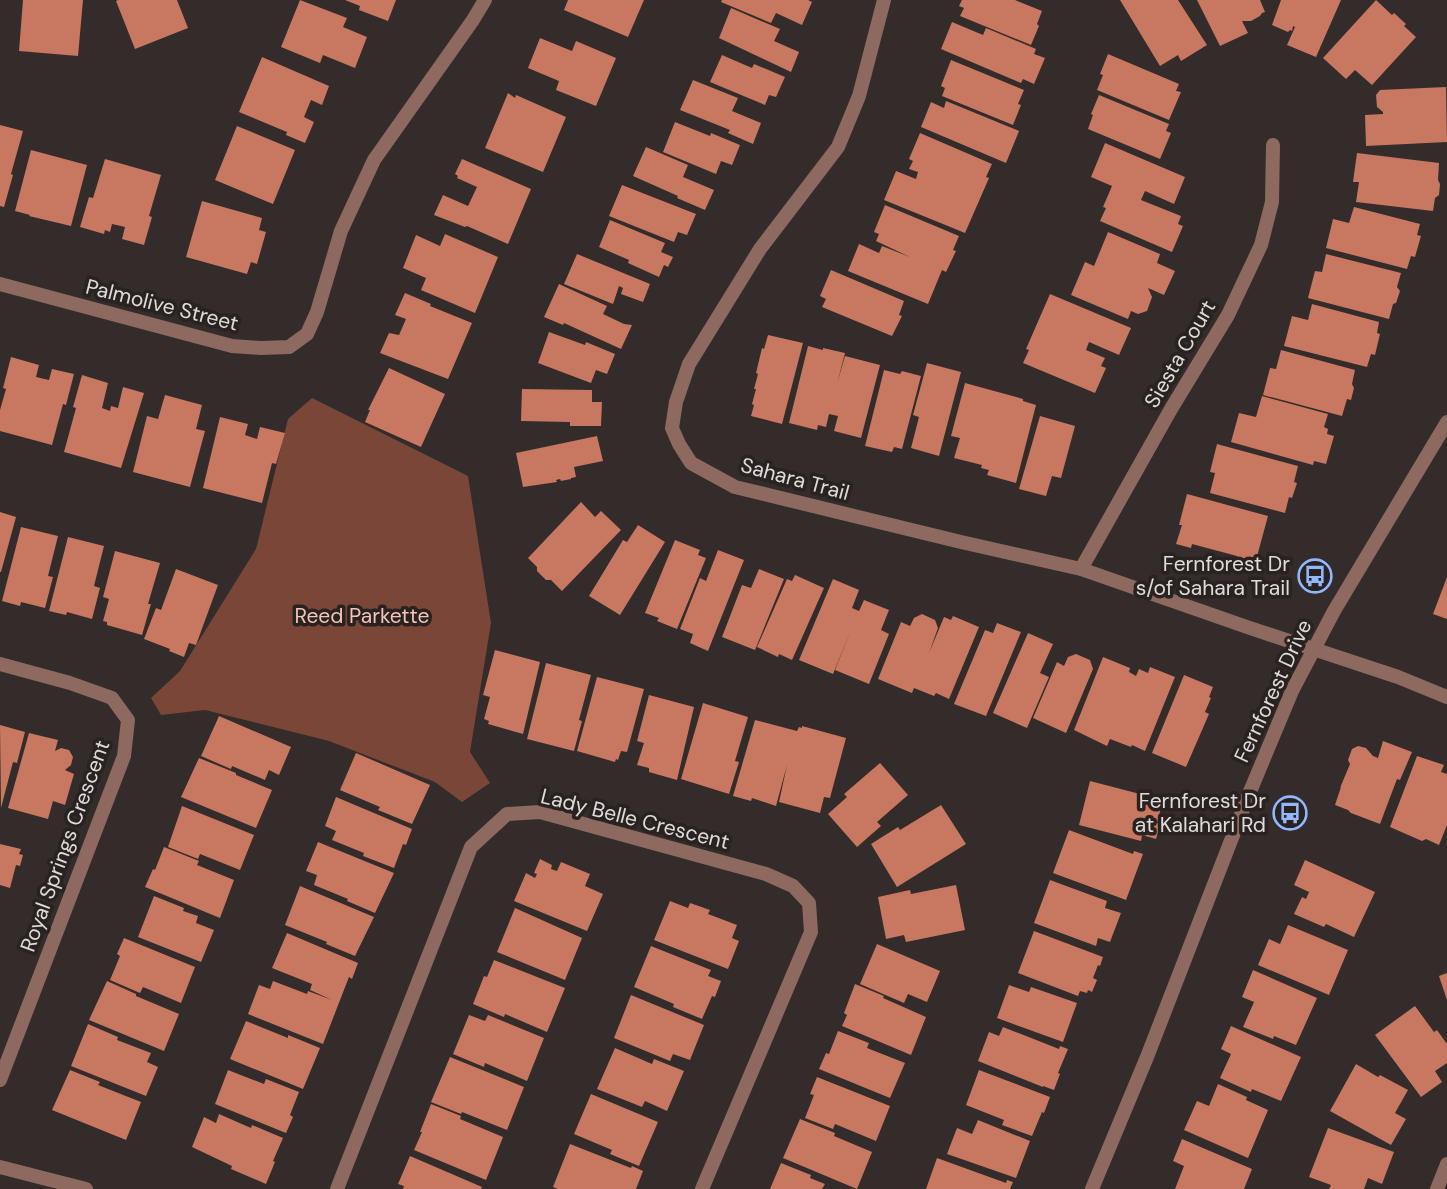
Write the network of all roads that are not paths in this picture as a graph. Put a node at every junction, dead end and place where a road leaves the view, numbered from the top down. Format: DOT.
graph roads {
  1 [pos="485,0"];
  2 [pos="884,0"];
  3 [pos="1273,145"];
  4 [pos="0,284"];
  5 [pos="1447,422"];
  6 [pos="1081,569"];
  7 [pos="1314,649"];
  8 [pos="0,664"];
  9 [pos="1447,697"];
  10 [pos="0,1080"];
  11 [pos="1447,1164"];
  12 [pos="0,1167"];
  13 [pos="86,1189"];
  14 [pos="337,1189"];
  15 [pos="702,1189"];
  16 [pos="1092,1189"];
  17 [pos="1437,1189"];
  1 -- 4 [label="street, Palmolive Street"];
  2 -- 6 [label="street, Sahara Trail"];
  3 -- 6 [label="street, Siesta Court"];
  5 -- 7 [label="street, Fernforest Drive"];
  6 -- 7 [label="street, Sahara Trail"];
  7 -- 9 [label="street, Sahara Trail"];
  7 -- 16 [label="street, Fernforest Drive"];
  8 -- 10 [label="street, Royal Springs Crescent"];
  11 -- 17 [label="street"];
  12 -- 13 [label="street"];
  14 -- 15 [label="street, Lady Belle Crescent"];
}
